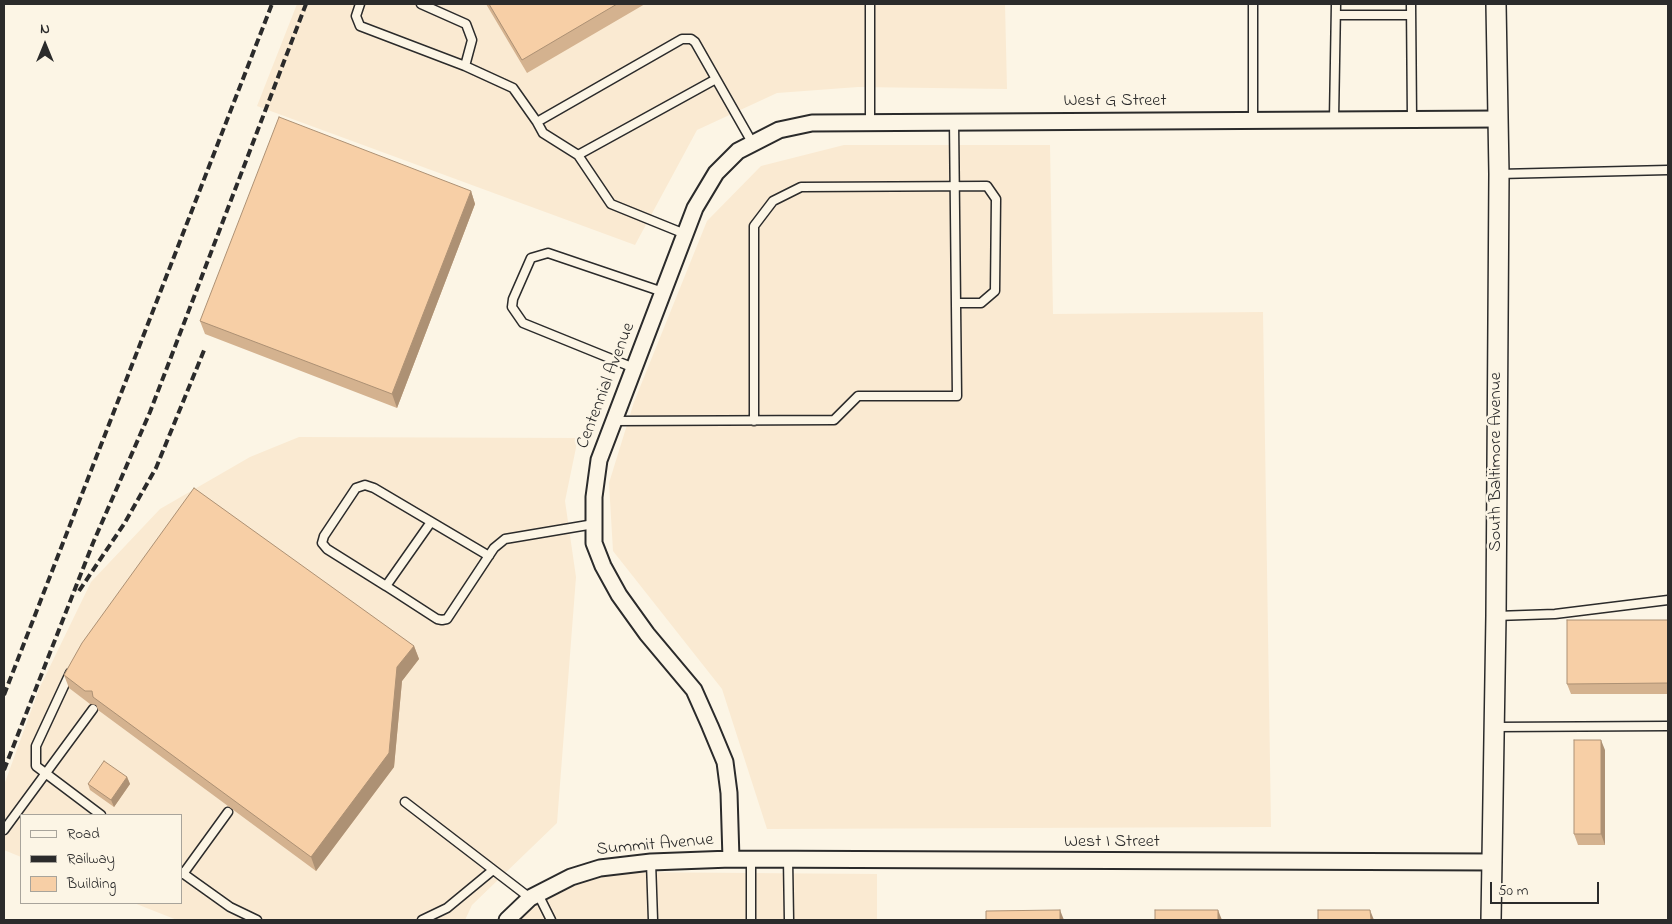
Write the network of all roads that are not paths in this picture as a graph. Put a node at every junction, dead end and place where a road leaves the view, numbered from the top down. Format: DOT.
graph roads {
  1 [pos="360,4"];
  2 [pos="421,4"];
  3 [pos="870,4"];
  4 [pos="1252,4"];
  5 [pos="1336,4"];
  6 [pos="1411,4"];
  7 [pos="1496,4"];
  8 [pos="1336,15"];
  9 [pos="1411,15"];
  10 [pos="465,66"];
  11 [pos="716,79"];
  12 [pos="1334,119"];
  13 [pos="1412,119"];
  14 [pos="1498,119"];
  15 [pos="1253,120"];
  16 [pos="870,121"];
  17 [pos="954,121"];
  18 [pos="537,122"];
  19 [pos="753,144"];
  20 [pos="738,151"];
  21 [pos="578,155"];
  22 [pos="1668,170"];
  23 [pos="1498,174"];
  24 [pos="955,185"];
  25 [pos="685,234"];
  26 [pos="663,292"];
  27 [pos="956,303"];
  28 [pos="634,368"];
  29 [pos="613,421"];
  30 [pos="754,421"];
  31 [pos="431,522"];
  32 [pos="594,524"];
  33 [pos="489,556"];
  34 [pos="386,586"];
  35 [pos="1668,600"];
  36 [pos="1496,616"];
  37 [pos="73,669"];
  38 [pos="93,709"];
  39 [pos="1495,726"];
  40 [pos="1668,726"];
  41 [pos="45,775"];
  42 [pos="405,802"];
  43 [pos="228,812"];
  44 [pos="100,814"];
  45 [pos="4,830"];
  46 [pos="731,858"];
  47 [pos="751,859"];
  48 [pos="788,859"];
  49 [pos="651,862"];
  50 [pos="1493,862"];
  51 [pos="493,870"];
  52 [pos="182,873"];
  53 [pos="534,896"];
  54 [pos="257,920"];
  55 [pos="422,920"];
  56 [pos="508,920"];
  57 [pos="551,920"];
  58 [pos="653,920"];
  59 [pos="751,920"];
  60 [pos="788,920"];
  61 [pos="1492,920"];
  1 -- 10 [label="lane"];
  2 -- 10 [label="lane"];
  3 -- 16 [label="lane"];
  4 -- 15 [label="lane"];
  5 -- 8 [label="lane"];
  6 -- 9 [label="lane"];
  7 -- 14 [label="street, South Baltimore Avenue"];
  8 -- 9 [label="lane"];
  8 -- 12 [label="lane"];
  9 -- 13 [label="lane"];
  10 -- 18 [label="lane"];
  11 -- 18 [label="lane"];
  11 -- 19 [label="lane"];
  11 -- 21 [label="lane"];
  12 -- 13 [label="street, West G Street"];
  12 -- 15 [label="street, West G Street"];
  13 -- 14 [label="street, West G Street"];
  14 -- 23 [label="street, South Baltimore Avenue"];
  15 -- 17 [label="street, West G Street"];
  16 -- 17 [label="street, West G Street"];
  16 -- 19 [label="street, West G Street"];
  17 -- 24 [label="lane"];
  18 -- 21 [label="lane"];
  19 -- 20 [label="street, West G Street"];
  20 -- 25 [label="street, Centennial Avenue"];
  21 -- 25 [label="lane"];
  22 -- 23 [label="lane"];
  23 -- 36 [label="street, South Baltimore Avenue"];
  24 -- 27 [label="lane"];
  24 -- 27 [label="lane"];
  24 -- 30 [label="lane"];
  25 -- 26 [label="street, Centennial Avenue"];
  26 -- 28 [label="street, Centennial Avenue"];
  26 -- 28 [label="lane"];
  27 -- 30 [label="lane"];
  28 -- 29 [label="street, Centennial Avenue"];
  29 -- 30 [label="lane"];
  29 -- 32 [label="street, Centennial Avenue"];
  31 -- 33 [label="lane"];
  31 -- 34 [label="lane"];
  31 -- 34 [label="lane"];
  32 -- 33 [label="lane"];
  32 -- 46 [label="street, Centennial Avenue"];
  33 -- 34 [label="lane"];
  35 -- 36 [label="lane"];
  36 -- 39 [label="street, South Baltimore Avenue"];
  37 -- 41 [label="lane"];
  38 -- 41 [label="lane"];
  39 -- 40 [label="lane"];
  39 -- 50 [label="street, South Baltimore Avenue"];
  41 -- 44 [label="lane"];
  41 -- 45 [label="lane"];
  42 -- 51 [label="lane"];
  43 -- 52 [label="lane"];
  46 -- 47 [label="street, West I Street"];
  46 -- 49 [label="street, Summit Avenue"];
  47 -- 48 [label="street, West I Street"];
  47 -- 59 [label="lane"];
  48 -- 50 [label="street, West I Street"];
  48 -- 60 [label="lane"];
  49 -- 53 [label="street, Summit Avenue"];
  49 -- 58 [label="lane"];
  50 -- 61 [label="street, South Baltimore Avenue"];
  51 -- 53 [label="lane"];
  51 -- 55 [label="lane"];
  52 -- 54 [label="lane"];
  53 -- 56 [label="street, Summit Avenue"];
  53 -- 57 [label="lane"];
}
